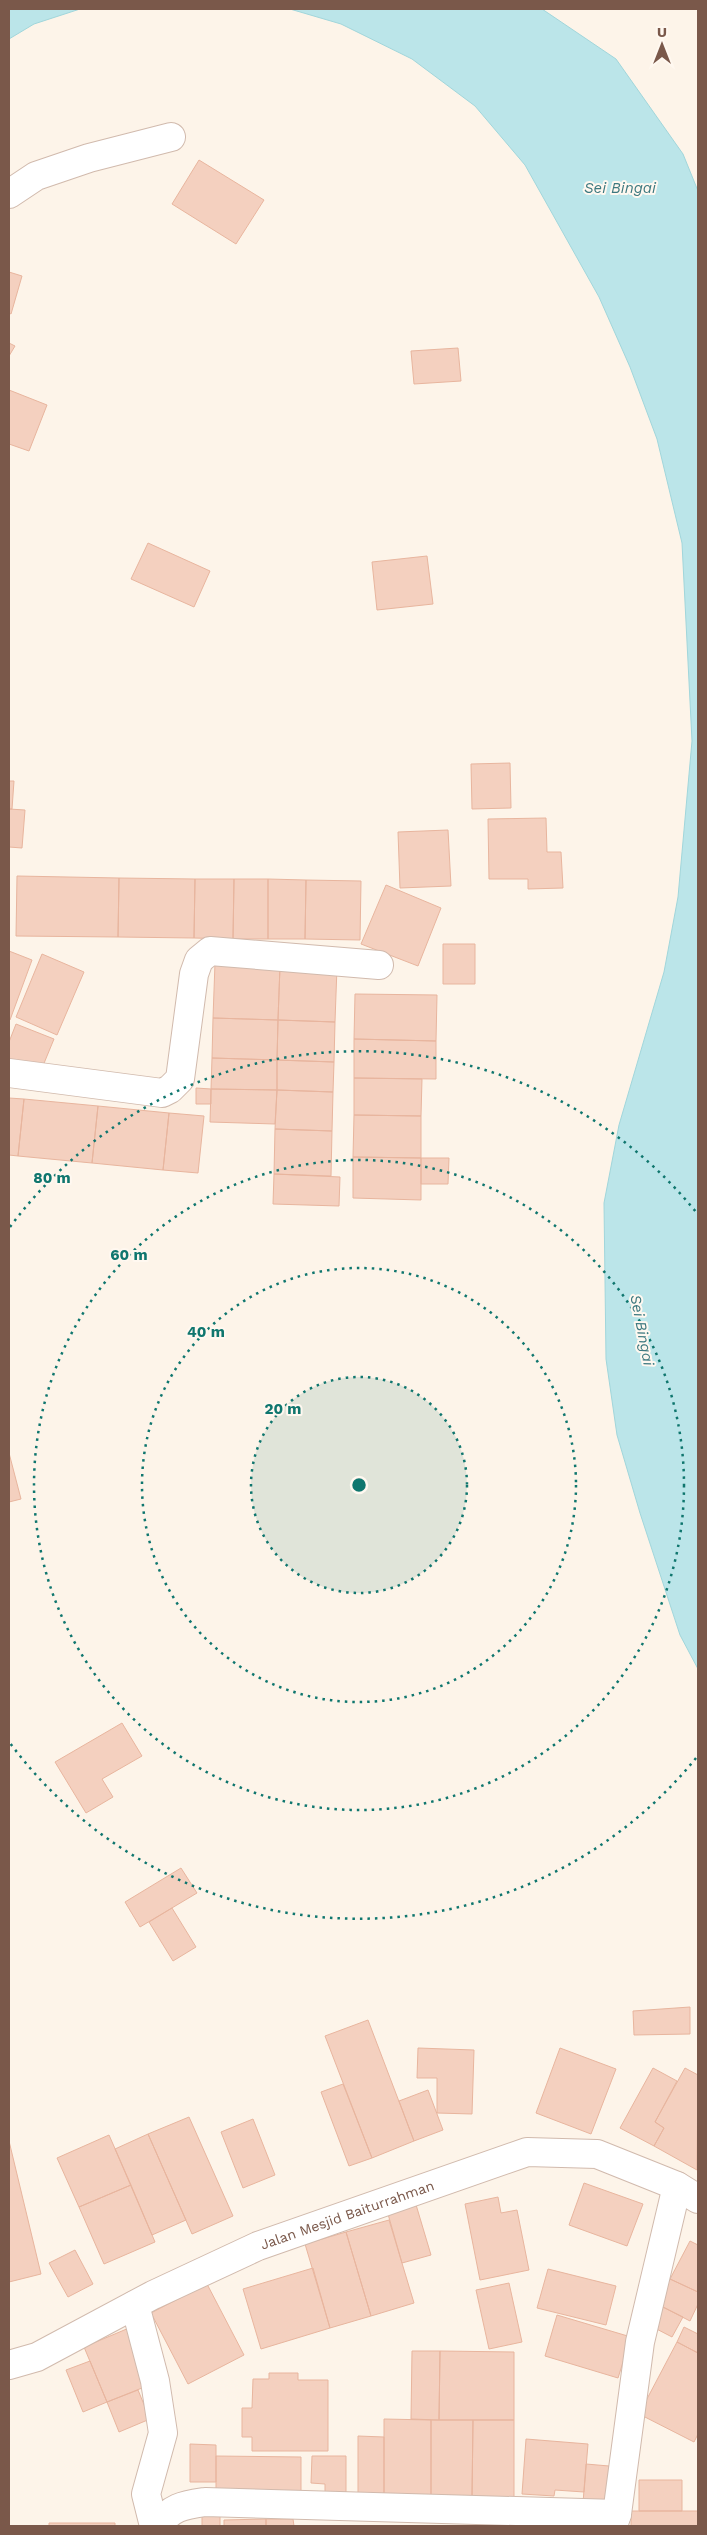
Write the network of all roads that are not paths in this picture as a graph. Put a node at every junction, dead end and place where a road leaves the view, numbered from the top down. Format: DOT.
graph roads {
  1 [pos="170,137"];
  2 [pos="9,194"];
  3 [pos="379,965"];
  4 [pos="9,1073"];
  5 [pos="688,2192"];
  6 [pos="135,2305"];
  7 [pos="9,2365"];
  8 [pos="615,2520"];
  9 [pos="154,2526"];
  10 [pos="160,2526"];
  1 -- 2 [label="street"];
  3 -- 4 [label="street"];
  5 -- 6 [label="street, Jalan Mesjid Baiturrahman"];
  5 -- 8 [label="street"];
  6 -- 7 [label="street, Jalan Mesjid Baiturrahman"];
  6 -- 9 [label="street"];
  8 -- 10 [label="street"];
}
